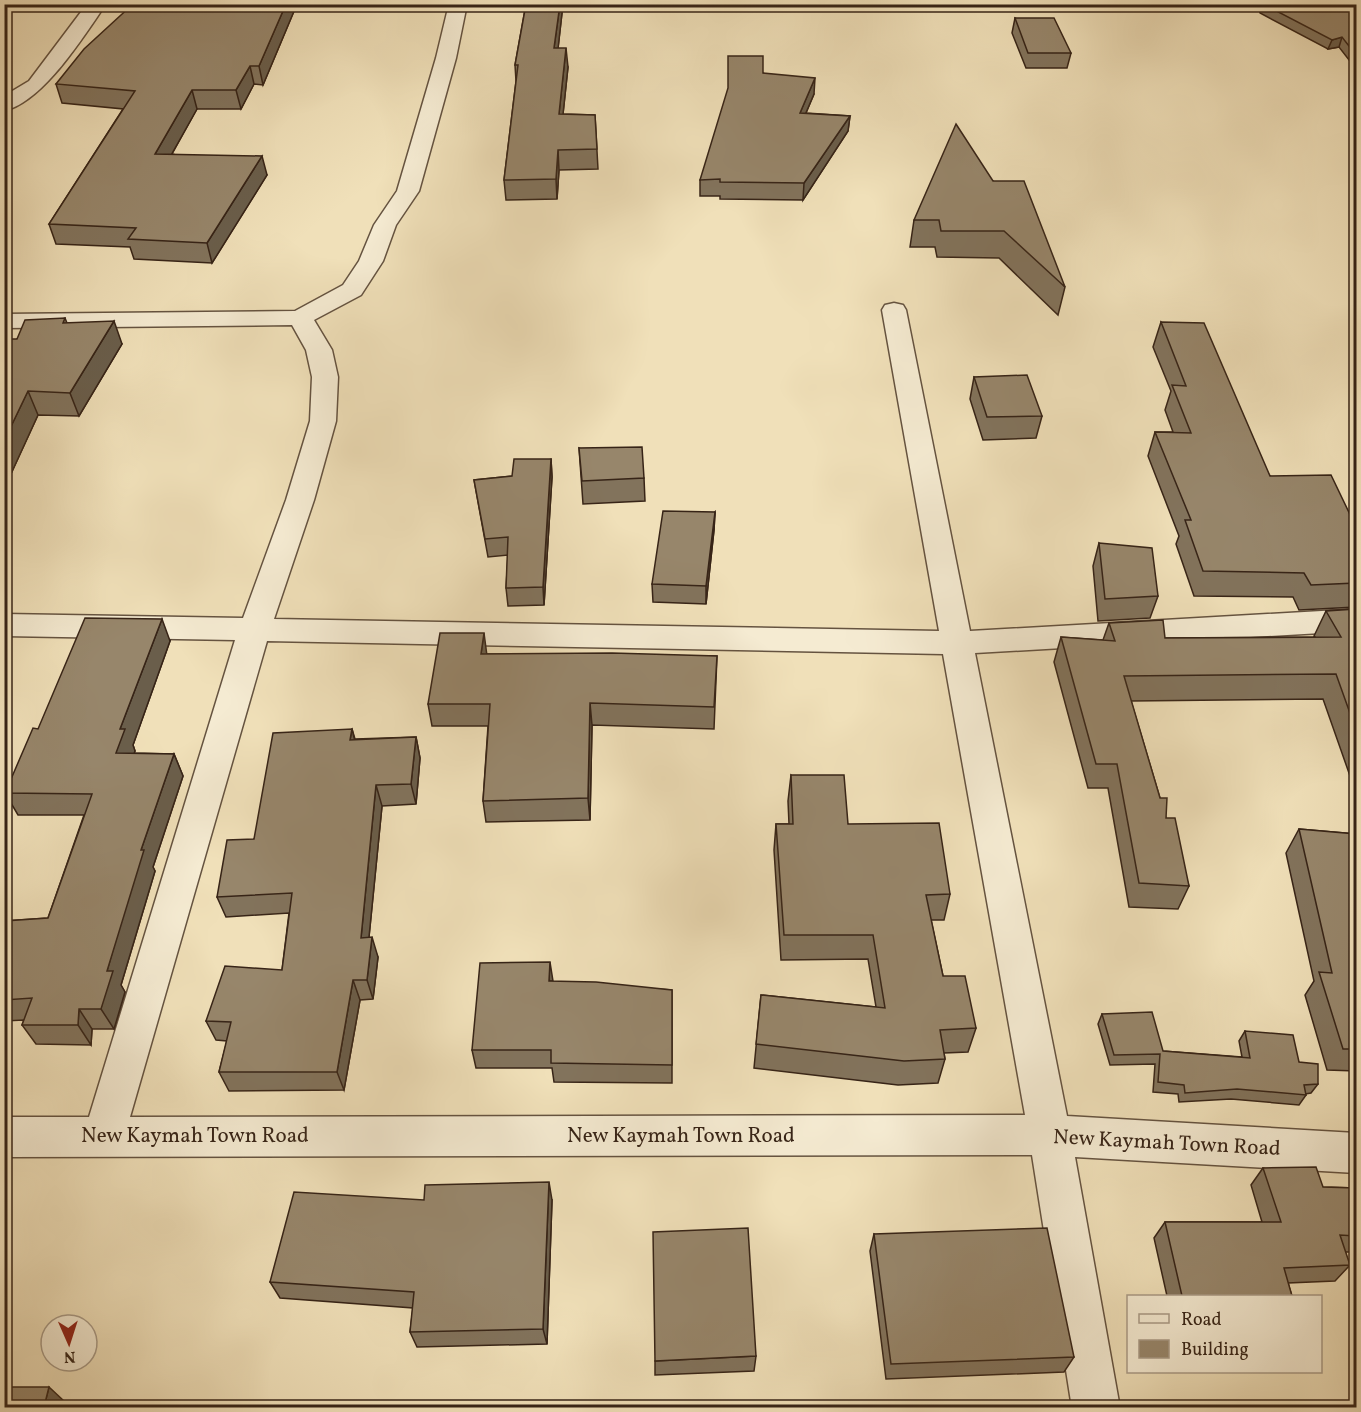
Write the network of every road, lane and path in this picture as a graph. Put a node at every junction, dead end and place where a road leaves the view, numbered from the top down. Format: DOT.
graph roads {
  1 [pos="96,4"];
  2 [pos="458,4"];
  3 [pos="4,105"];
  4 [pos="894,310"];
  5 [pos="300,318"];
  6 [pos="4,321"];
  7 [pos="1356,620"];
  8 [pos="4,625"];
  9 [pos="255,628"];
  10 [pos="956,643"];
  11 [pos="104,1135"];
  12 [pos="1050,1135"];
  13 [pos="4,1137"];
  14 [pos="1356,1153"];
  15 [pos="1096,1407"];
  1 -- 3 [label="street"];
  2 -- 5 [label="street"];
  4 -- 10 [label="street"];
  5 -- 6 [label="street"];
  5 -- 9 [label="street"];
  7 -- 10 [label="street"];
  8 -- 9 [label="street"];
  9 -- 10 [label="street"];
  9 -- 11 [label="street"];
  10 -- 12 [label="street"];
  11 -- 12 [label="street, New Kaymah Town Road"];
  11 -- 13 [label="street, New Kaymah Town Road"];
  12 -- 14 [label="street, New Kaymah Town Road"];
  12 -- 15 [label="street"];
}
